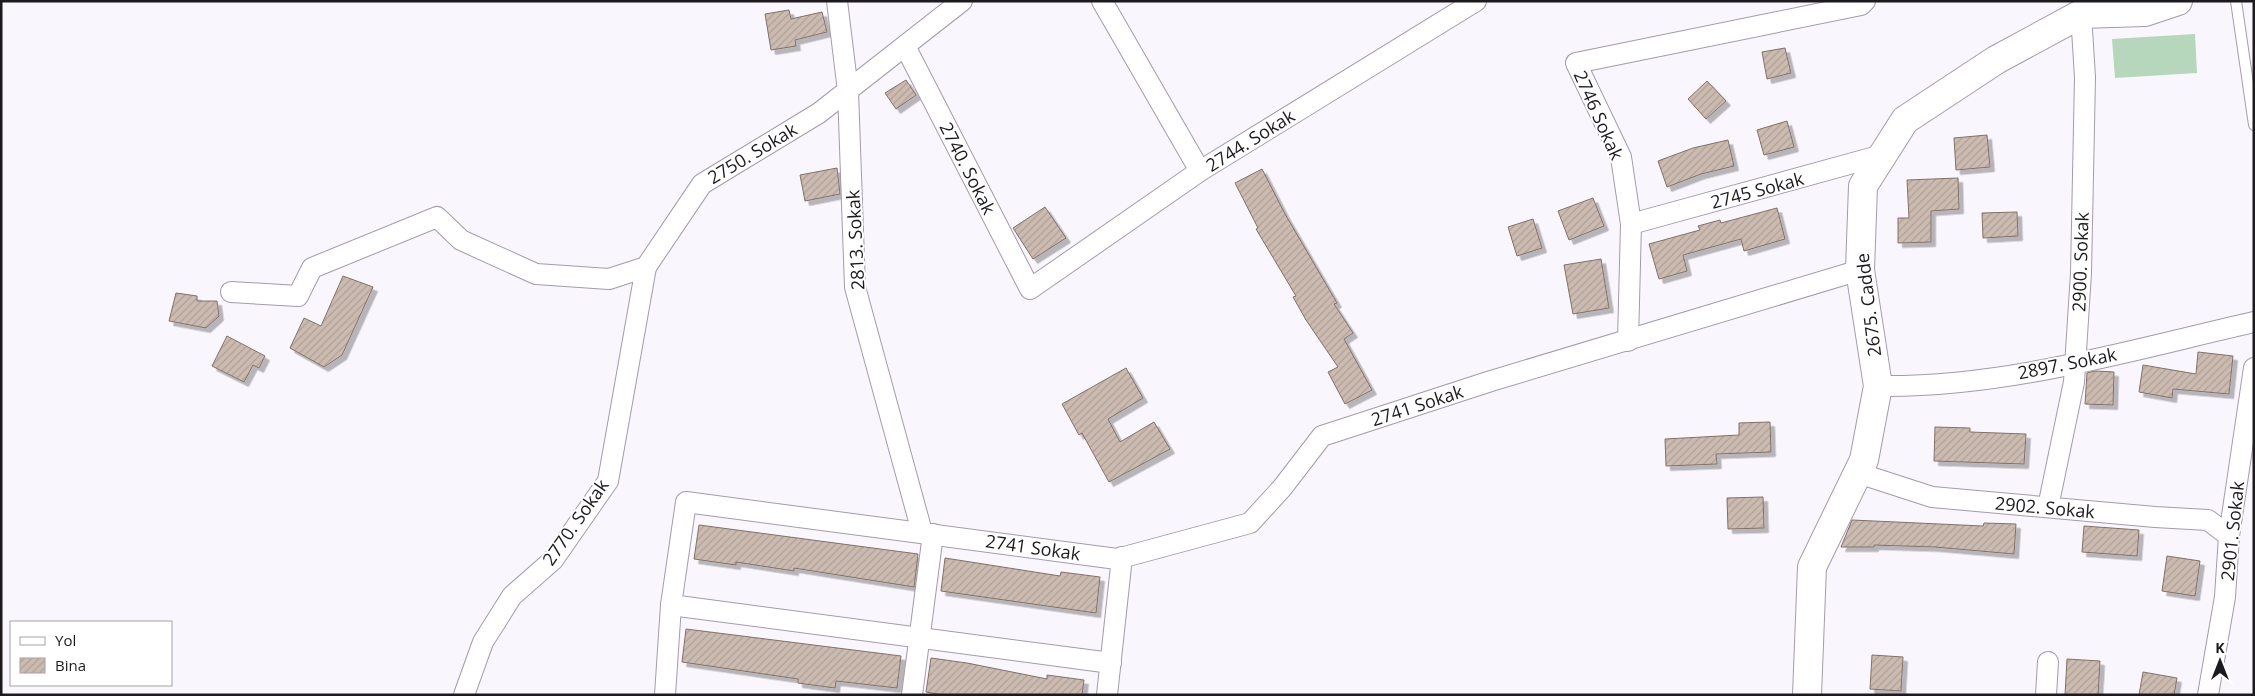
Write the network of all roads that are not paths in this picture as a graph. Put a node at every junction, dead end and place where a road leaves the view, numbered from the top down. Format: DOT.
graph roads {
  1 [pos="837,1"];
  2 [pos="962,1"];
  3 [pos="1102,1"];
  4 [pos="1476,1"];
  5 [pos="1865,1"];
  6 [pos="2178,1"];
  7 [pos="2236,1"];
  8 [pos="2079,8"];
  9 [pos="905,46"];
  10 [pos="848,91"];
  11 [pos="2254,125"];
  12 [pos="1882,155"];
  13 [pos="1200,171"];
  14 [pos="1631,224"];
  15 [pos="646,267"];
  16 [pos="1860,270"];
  17 [pos="1030,289"];
  18 [pos="231,292"];
  19 [pos="2254,322"];
  20 [pos="1628,341"];
  21 [pos="2075,363"];
  22 [pos="2254,368"];
  23 [pos="1878,386"];
  24 [pos="1858,473"];
  25 [pos="2048,507"];
  26 [pos="928,533"];
  27 [pos="2229,536"];
  28 [pos="1122,557"];
  29 [pos="671,605"];
  30 [pos="919,638"];
  31 [pos="2048,662"];
  32 [pos="1111,663"];
  33 [pos="464,695"];
  34 [pos="665,695"];
  35 [pos="912,695"];
  36 [pos="1107,695"];
  37 [pos="1807,695"];
  38 [pos="2046,695"];
  39 [pos="2208,695"];
  1 -- 10 [label="street, 2813. Sokak"];
  2 -- 9 [label="street, 2750. Sokak"];
  3 -- 13 [label="street"];
  4 -- 13 [label="street, 2744. Sokak"];
  5 -- 14 [label="street, 2746 Sokak"];
  6 -- 8 [label="street"];
  7 -- 11 [label="lane"];
  8 -- 12 [label="street, 2675. Cadde"];
  8 -- 21 [label="street, 2900. Sokak"];
  9 -- 10 [label="street, 2750. Sokak"];
  9 -- 17 [label="street, 2740. Sokak"];
  10 -- 15 [label="street, 2750. Sokak"];
  10 -- 26 [label="street, 2813. Sokak"];
  12 -- 14 [label="street, 2745 Sokak"];
  12 -- 16 [label="street, 2675. Cadde"];
  13 -- 17 [label="street, 2744. Sokak"];
  14 -- 20 [label="street, 2746 Sokak"];
  15 -- 18 [label="street"];
  15 -- 33 [label="street, 2770. Sokak"];
  16 -- 20 [label="street, 2741 Sokak"];
  16 -- 23 [label="street, 2675. Cadde"];
  19 -- 21 [label="street, 2897. Sokak"];
  20 -- 28 [label="street, 2741 Sokak"];
  21 -- 23 [label="street, 2897. Sokak"];
  21 -- 25 [label="street, 2900. Sokak"];
  22 -- 27 [label="street, 2901. Sokak"];
  23 -- 24 [label="street, 2675. Cadde"];
  24 -- 25 [label="street, 2902. Sokak"];
  24 -- 37 [label="street, 2675. Cadde"];
  25 -- 27 [label="street, 2902. Sokak"];
  26 -- 28 [label="street, 2741 Sokak"];
  26 -- 29 [label="street, 2741 Sokak"];
  26 -- 30 [label="street"];
  27 -- 39 [label="street, 2901. Sokak"];
  28 -- 32 [label="street"];
  29 -- 30 [label="street"];
  29 -- 34 [label="street"];
  30 -- 32 [label="street"];
  30 -- 35 [label="street"];
  31 -- 38 [label="street"];
  32 -- 36 [label="street"];
}
